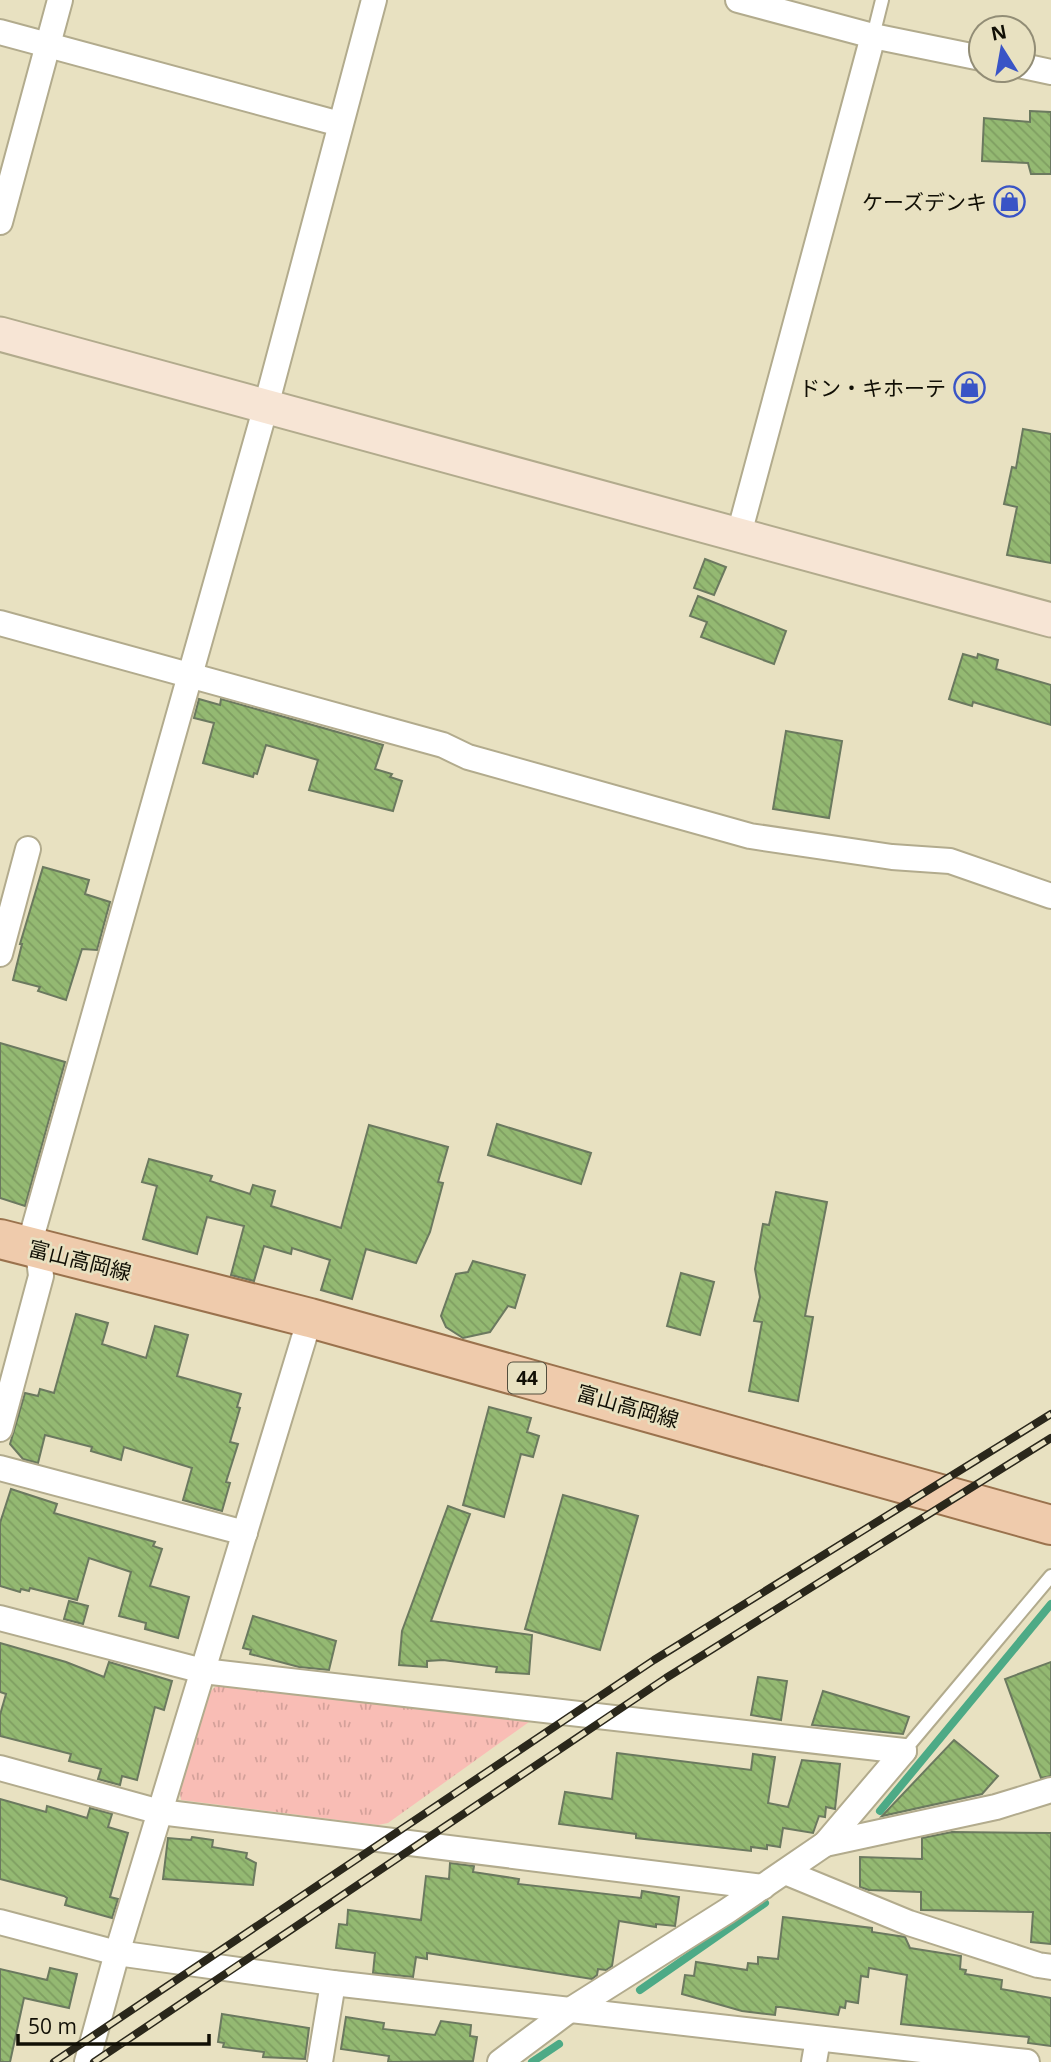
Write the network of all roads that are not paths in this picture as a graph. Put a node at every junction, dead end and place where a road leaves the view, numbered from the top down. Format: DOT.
graph roads {
  1 [pos="60,0"];
  2 [pos="374,0"];
  3 [pos="738,0"];
  4 [pos="883,0"];
  5 [pos="0,32"];
  6 [pos="873,36"];
  7 [pos="48,45"];
  8 [pos="967,55"];
  9 [pos="340,124"];
  10 [pos="0,222"];
  11 [pos="0,334"];
  12 [pos="265,406"];
  13 [pos="739,534"];
  14 [pos="1051,620"];
  15 [pos="0,623"];
  16 [pos="188,675"];
  17 [pos="28,849"];
  18 [pos="1051,896"];
  19 [pos="0,954"];
  20 [pos="0,1239"];
  21 [pos="38,1250"];
  22 [pos="310,1318"];
  23 [pos="0,1429"];
  24 [pos="0,1468"];
  25 [pos="1051,1525"];
  26 [pos="244,1533"];
  27 [pos="1051,1576"];
  28 [pos="0,1618"];
  29 [pos="203,1671"];
  30 [pos="904,1751"];
  31 [pos="0,1768"];
  32 [pos="1051,1790"];
  33 [pos="160,1812"];
  34 [pos="825,1844"];
  35 [pos="785,1872"];
  36 [pos="763,1887"];
  37 [pos="0,1922"];
  38 [pos="117,1953"];
  39 [pos="1051,1967"];
  40 [pos="333,1983"];
  41 [pos="567,2012"];
  42 [pos="816,2051"];
  43 [pos="87,2062"];
  44 [pos="320,2062"];
  45 [pos="500,2062"];
  46 [pos="1027,2062"];
  1 -- 7 [label="street"];
  2 -- 9 [label="street"];
  3 -- 6 [label="street"];
  4 -- 6 [label="lane"];
  5 -- 7 [label="street"];
  6 -- 8 [label="street"];
  6 -- 13 [label="street"];
  7 -- 9 [label="street"];
  7 -- 10 [label="street"];
  9 -- 12 [label="street"];
  11 -- 12 [label="street"];
  12 -- 13 [label="street"];
  12 -- 16 [label="street"];
  13 -- 14 [label="street"];
  15 -- 16 [label="street"];
  16 -- 18 [label="street"];
  16 -- 21 [label="street"];
  17 -- 19 [label="street"];
  20 -- 21 [label="main road, 富山高岡線 / 44"];
  21 -- 22 [label="main road, 富山高岡線 / 44"];
  21 -- 23 [label="street"];
  22 -- 25 [label="main road, 富山高岡線 / 44"];
  22 -- 26 [label="street"];
  24 -- 26 [label="street"];
  26 -- 29 [label="street"];
  27 -- 30 [label="lane"];
  28 -- 29 [label="street"];
  29 -- 30 [label="street"];
  29 -- 33 [label="street"];
  30 -- 34 [label="street"];
  31 -- 33 [label="street"];
  32 -- 34 [label="street"];
  33 -- 36 [label="street"];
  33 -- 38 [label="street"];
  34 -- 35 [label="street"];
  35 -- 36 [label="street"];
  35 -- 39 [label="street"];
  36 -- 41 [label="street"];
  37 -- 38 [label="street"];
  38 -- 40 [label="street"];
  38 -- 43 [label="street"];
  40 -- 41 [label="street"];
  40 -- 44 [label="street"];
  41 -- 42 [label="street"];
  41 -- 45 [label="street"];
  42 -- 46 [label="street"];
}
